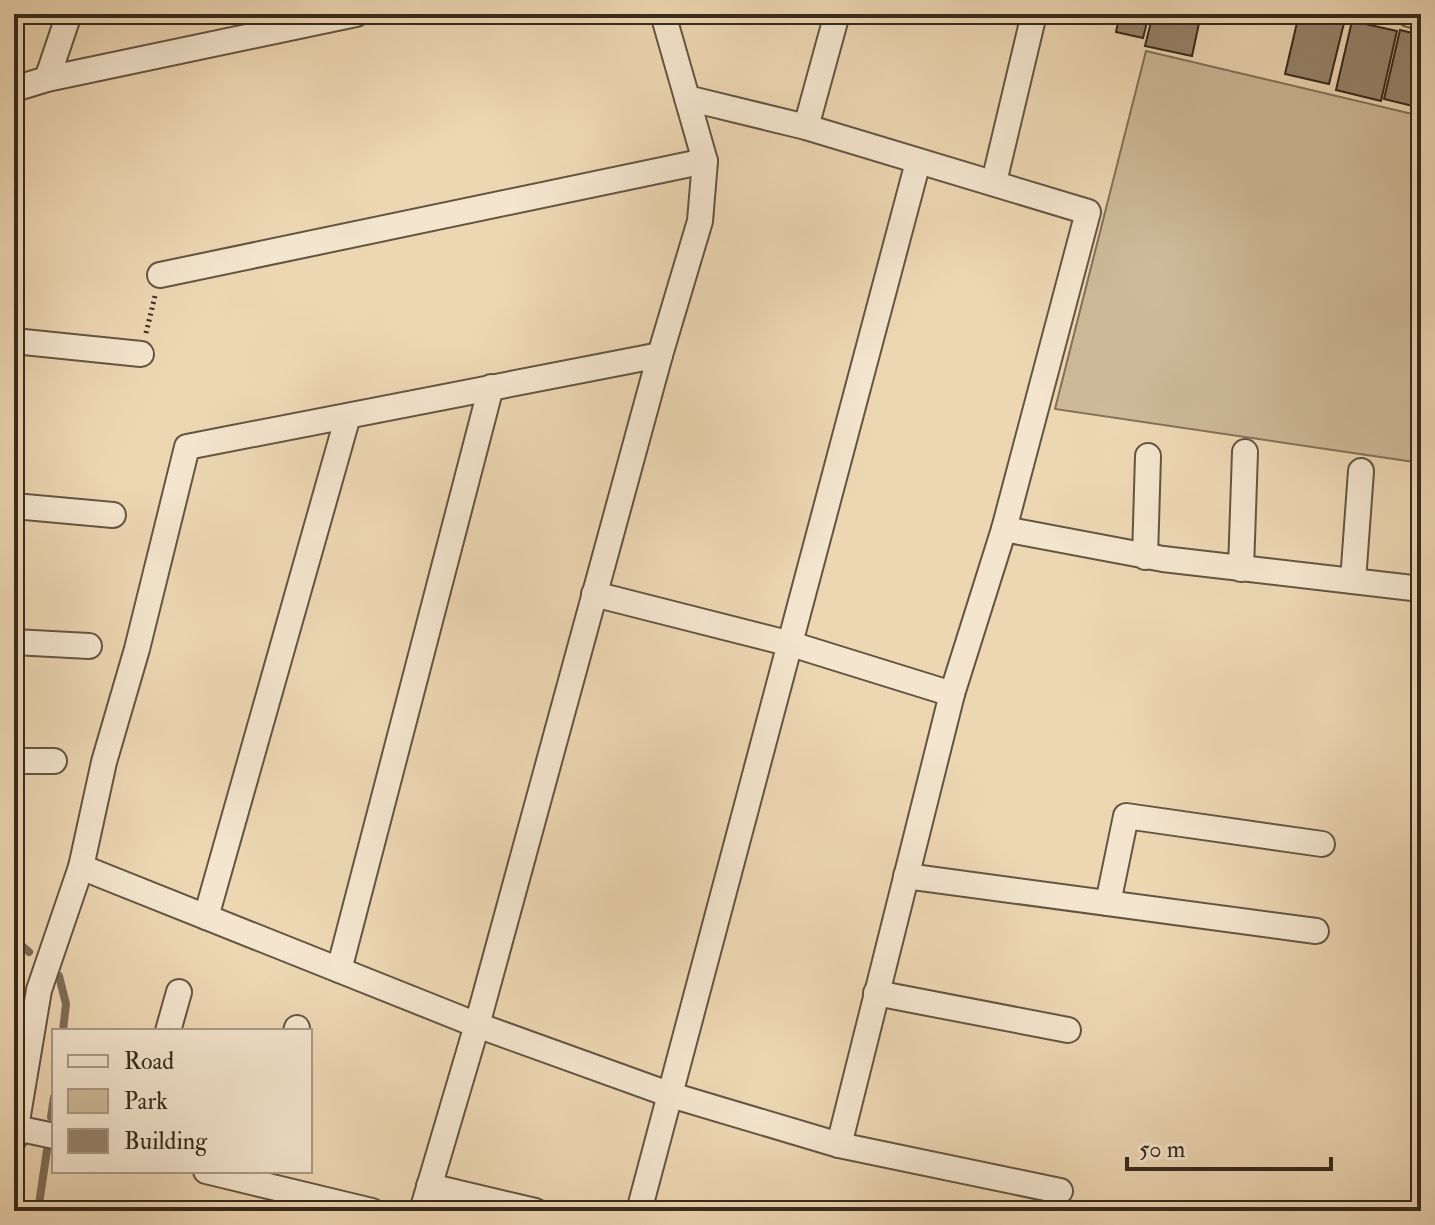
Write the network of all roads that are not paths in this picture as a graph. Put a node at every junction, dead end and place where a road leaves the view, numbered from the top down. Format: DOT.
graph roads {
  1 [pos="69,14"];
  2 [pos="356,14"];
  3 [pos="663,14"];
  4 [pos="837,14"];
  5 [pos="1034,14"];
  6 [pos="1409,14"];
  7 [pos="1421,17"];
  8 [pos="47,79"];
  9 [pos="14,89"];
  10 [pos="687,98"];
  11 [pos="806,127"];
  12 [pos="705,161"];
  13 [pos="918,162"];
  14 [pos="994,182"];
  15 [pos="160,275"];
  16 [pos="14,341"];
  17 [pos="141,354"];
  18 [pos="660,355"];
  19 [pos="491,387"];
  20 [pos="348,416"];
  21 [pos="1245,452"];
  22 [pos="1148,456"];
  23 [pos="1361,471"];
  24 [pos="14,506"];
  25 [pos="113,515"];
  26 [pos="1004,529"];
  27 [pos="1145,557"];
  28 [pos="1241,569"];
  29 [pos="1353,581"];
  30 [pos="1421,589"];
  31 [pos="594,594"];
  32 [pos="14,642"];
  33 [pos="791,644"];
  34 [pos="89,646"];
  35 [pos="952,694"];
  36 [pos="14,761"];
  37 [pos="54,761"];
  38 [pos="1322,844"];
  39 [pos="81,867"];
  40 [pos="906,876"];
  41 [pos="1108,903"];
  42 [pos="206,917"];
  43 [pos="1316,931"];
  44 [pos="339,970"];
  45 [pos="179,992"];
  46 [pos="876,993"];
  47 [pos="477,1025"];
  48 [pos="169,1029"];
  49 [pos="1068,1030"];
  50 [pos="671,1095"];
  51 [pos="15,1134"];
  52 [pos="52,1136"];
  53 [pos="839,1145"];
  54 [pos="224,1173"];
  55 [pos="252,1176"];
  56 [pos="429,1186"];
  57 [pos="1060,1191"];
  58 [pos="372,1211"];
  59 [pos="422,1211"];
  60 [pos="535,1211"];
  61 [pos="639,1211"];
  1 -- 8 [label="street"];
  2 -- 8 [label="street"];
  3 -- 10 [label="street"];
  4 -- 11 [label="street"];
  5 -- 14 [label="street"];
  6 -- 7 [label="street"];
  8 -- 9 [label="street"];
  10 -- 11 [label="street"];
  10 -- 12 [label="street"];
  11 -- 13 [label="street"];
  12 -- 15 [label="street"];
  12 -- 18 [label="street"];
  13 -- 14 [label="street"];
  13 -- 33 [label="street"];
  14 -- 26 [label="street"];
  16 -- 17 [label="street"];
  18 -- 19 [label="street"];
  18 -- 31 [label="street"];
  19 -- 20 [label="street"];
  19 -- 44 [label="street"];
  20 -- 39 [label="street"];
  20 -- 42 [label="street"];
  21 -- 28 [label="street"];
  22 -- 27 [label="street"];
  23 -- 29 [label="street"];
  24 -- 25 [label="street"];
  26 -- 27 [label="street"];
  26 -- 35 [label="street"];
  27 -- 28 [label="street"];
  28 -- 29 [label="street"];
  29 -- 30 [label="street"];
  31 -- 33 [label="street"];
  31 -- 47 [label="street"];
  32 -- 34 [label="street"];
  33 -- 35 [label="street"];
  33 -- 50 [label="street"];
  35 -- 40 [label="street"];
  36 -- 37 [label="street"];
  38 -- 41 [label="street"];
  39 -- 42 [label="street"];
  39 -- 51 [label="street"];
  40 -- 41 [label="street"];
  40 -- 46 [label="street"];
  41 -- 43 [label="street"];
  42 -- 44 [label="street"];
  44 -- 47 [label="street"];
  45 -- 48 [label="street"];
  46 -- 49 [label="street"];
  46 -- 53 [label="street"];
  47 -- 50 [label="street"];
  47 -- 56 [label="street"];
  50 -- 53 [label="street"];
  50 -- 61 [label="street"];
  51 -- 52 [label="street"];
  53 -- 57 [label="street"];
  54 -- 55 [label="street"];
  55 -- 58 [label="street"];
  56 -- 59 [label="street"];
  56 -- 60 [label="street"];
}
